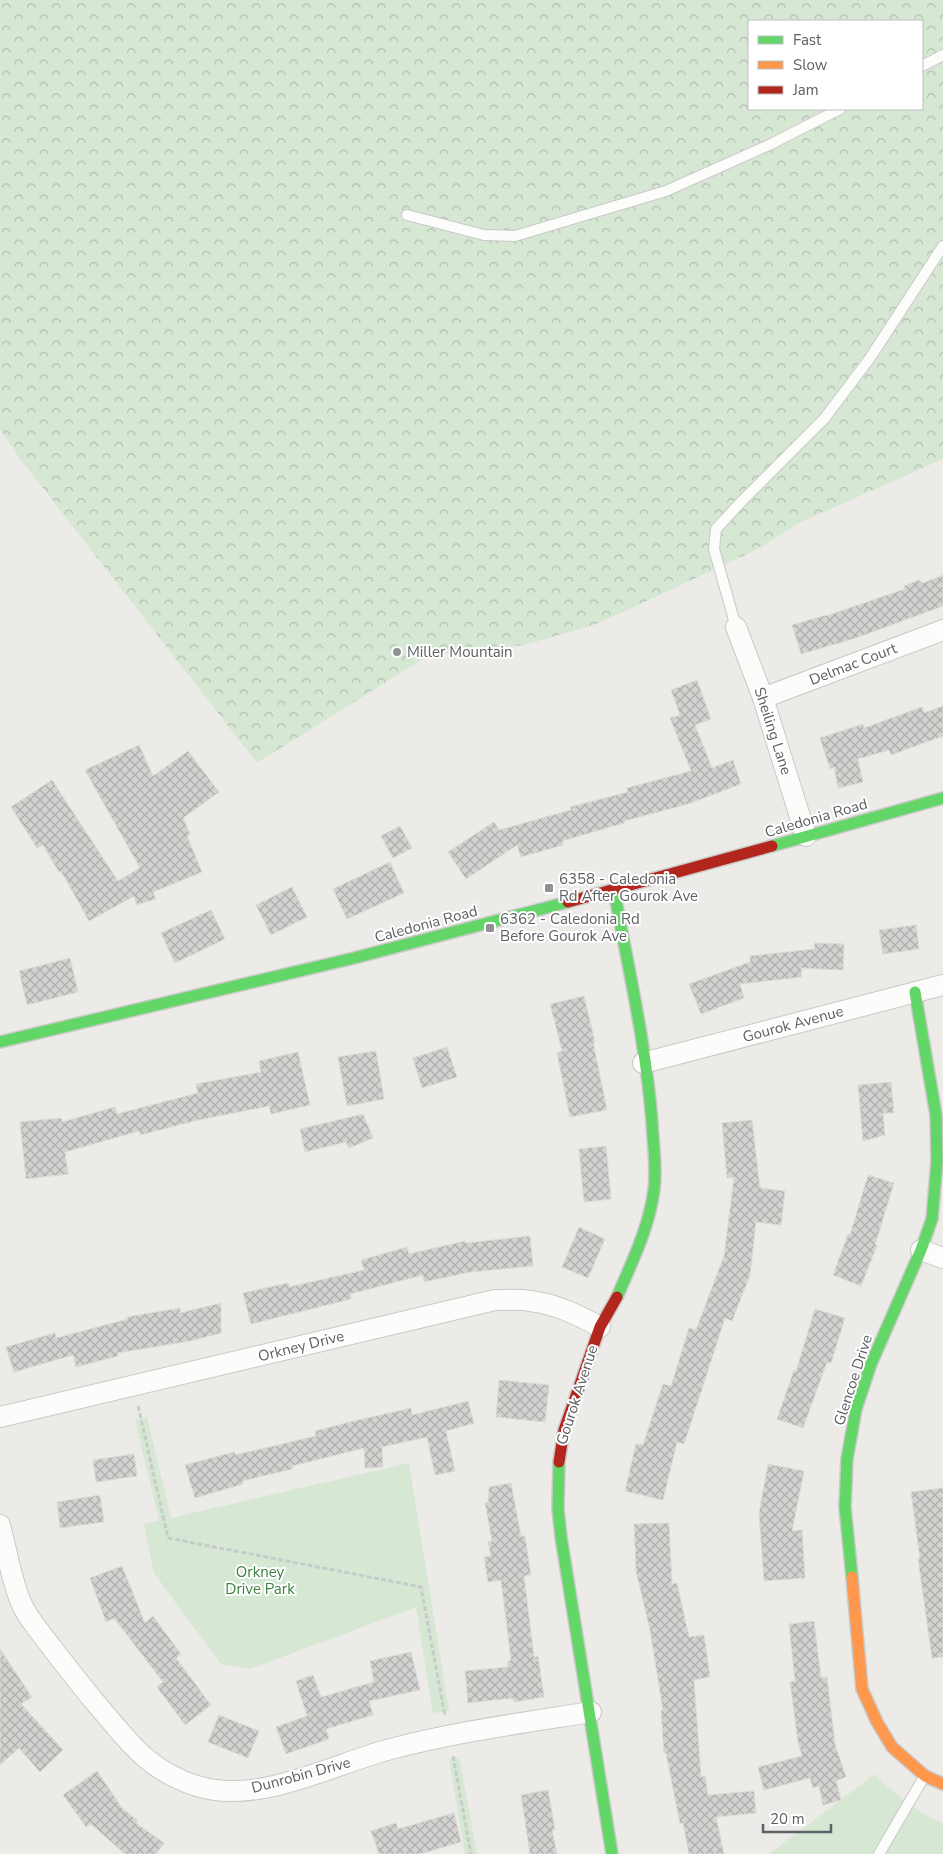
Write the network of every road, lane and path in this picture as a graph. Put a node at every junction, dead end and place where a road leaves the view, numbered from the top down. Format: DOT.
graph roads {
  1 [pos="943,56"];
  2 [pos="923,66"];
  3 [pos="838,110"];
  4 [pos="406,215"];
  5 [pos="943,246"];
  6 [pos="736,627"];
  7 [pos="943,630"];
  8 [pos="764,698"];
  9 [pos="943,798"];
  10 [pos="806,836"];
  11 [pos="614,890"];
  12 [pos="943,985"];
  13 [pos="915,992"];
  14 [pos="0,1042"];
  15 [pos="643,1064"];
  16 [pos="921,1250"];
  17 [pos="943,1258"];
  18 [pos="600,1327"];
  19 [pos="134,1386"];
  20 [pos="0,1417"];
  21 [pos="0,1525"];
  22 [pos="591,1712"];
  23 [pos="449,1736"];
  24 [pos="925,1776"];
  25 [pos="943,1784"];
  26 [pos="471,1854"];
  27 [pos="612,1854"];
  28 [pos="878,1854"];
  1 -- 2 [label="lane"];
  3 -- 4 [label="lane"];
  5 -- 6 [label="lane"];
  6 -- 8 [label="street, Sheiling Lane"];
  7 -- 8 [label="street, Delmac Court"];
  8 -- 10 [label="street, Sheiling Lane"];
  9 -- 10 [label="street, Caledonia Road"];
  10 -- 11 [label="street, Caledonia Road"];
  11 -- 14 [label="street, Caledonia Road"];
  11 -- 15 [label="street, Gourok Avenue"];
  12 -- 13 [label="street, Gourok Avenue"];
  13 -- 15 [label="street, Gourok Avenue"];
  13 -- 16 [label="street, Glencoe Drive"];
  15 -- 18 [label="street, Gourok Avenue"];
  16 -- 17 [label="street"];
  16 -- 24 [label="street, Glencoe Drive"];
  18 -- 19 [label="street, Orkney Drive"];
  18 -- 22 [label="street, Gourok Avenue"];
  19 -- 20 [label="street, Orkney Drive"];
  19 -- 23 [label="path"];
  21 -- 23 [label="street, Dunrobin Drive"];
  22 -- 23 [label="street, Dunrobin Drive"];
  22 -- 27 [label="street, Gourok Avenue"];
  23 -- 26 [label="path"];
  24 -- 25 [label="street, Glencoe Drive"];
  24 -- 28 [label="lane"];
}
